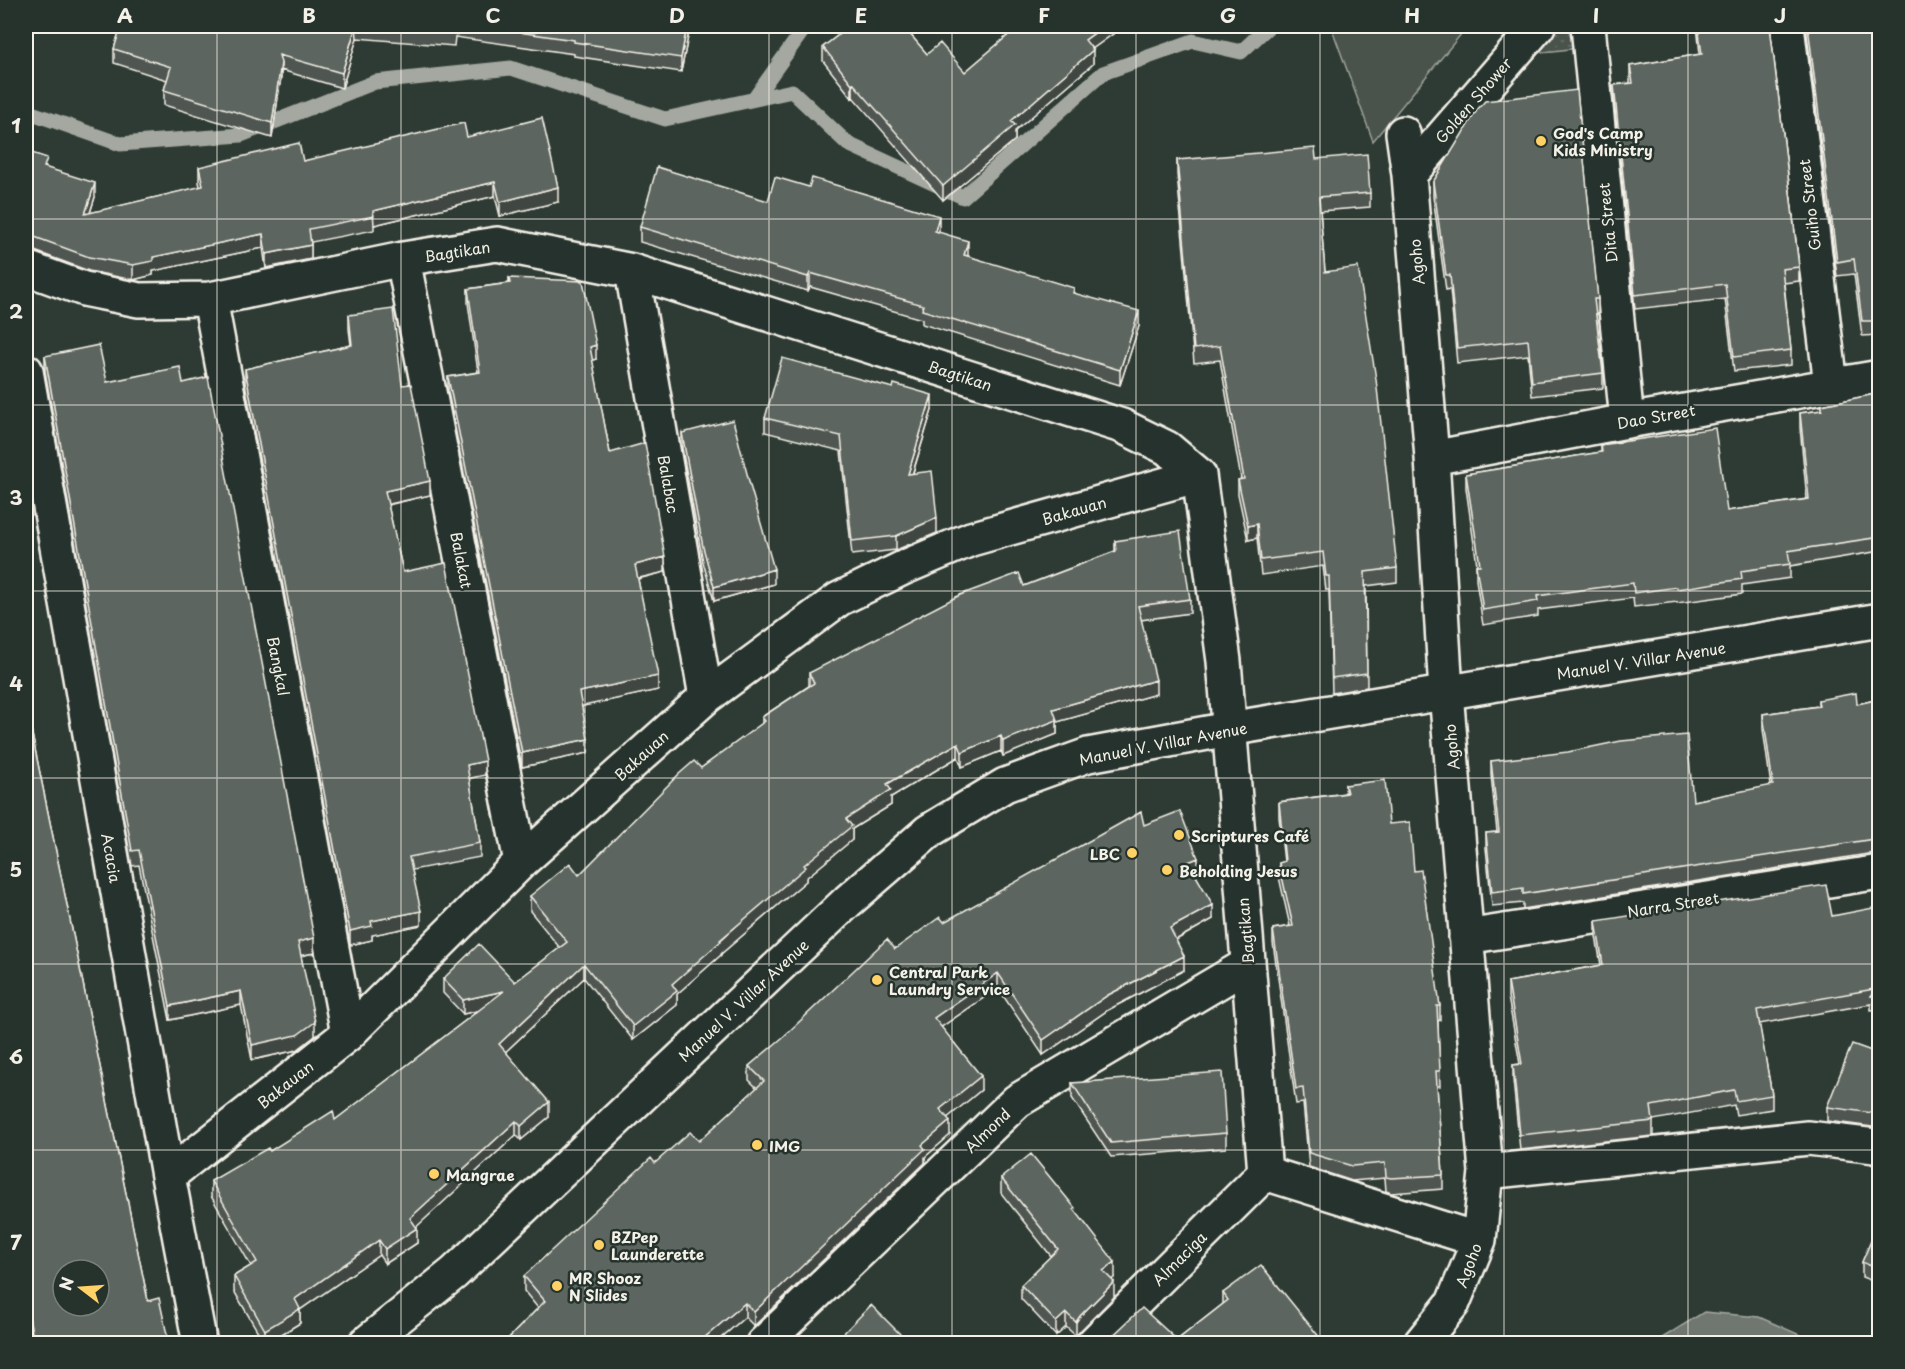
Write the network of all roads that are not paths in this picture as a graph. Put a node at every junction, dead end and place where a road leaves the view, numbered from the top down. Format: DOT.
graph roads {
  1 [pos="1538,26"];
  2 [pos="1588,26"];
  3 [pos="1787,26"];
  4 [pos="1403,133"];
  5 [pos="1409,175"];
  6 [pos="402,259"];
  7 [pos="26,268"];
  8 [pos="632,271"];
  9 [pos="210,299"];
  10 [pos="26,372"];
  11 [pos="1880,377"];
  12 [pos="1831,385"];
  13 [pos="1627,421"];
  14 [pos="1432,458"];
  15 [pos="1199,475"];
  16 [pos="1880,620"];
  17 [pos="1446,692"];
  18 [pos="706,697"];
  19 [pos="1229,729"];
  20 [pos="520,862"];
  21 [pos="1880,872"];
  22 [pos="1467,937"];
  23 [pos="1247,965"];
  24 [pos="348,1034"];
  25 [pos="1880,1148"];
  26 [pos="1486,1172"];
  27 [pos="1265,1173"];
  28 [pos="168,1176"];
  29 [pos="1479,1240"];
  30 [pos="200,1344"];
  31 [pos="365,1344"];
  32 [pos="763,1344"];
  33 [pos="1094,1344"];
  34 [pos="1420,1344"];
  1 -- 5 [label="street, Golden Shower"];
  2 -- 13 [label="street, Dita Street"];
  3 -- 12 [label="street, Guiho Street"];
  4 -- 5 [label="street, Agoho"];
  5 -- 14 [label="street, Agoho"];
  6 -- 8 [label="street, Bagtikan"];
  6 -- 9 [label="street, Bagtikan"];
  6 -- 20 [label="street, Balakat"];
  7 -- 9 [label="street, Bagtikan"];
  8 -- 15 [label="street, Bagtikan"];
  8 -- 18 [label="street, Balabac"];
  9 -- 24 [label="street, Bangkal"];
  10 -- 28 [label="street, Acacia"];
  11 -- 12 [label="street, Dao Street"];
  12 -- 13 [label="street, Dao Street"];
  13 -- 14 [label="street, Dao Street"];
  14 -- 17 [label="street, Agoho"];
  15 -- 18 [label="street, Bakauan"];
  15 -- 19 [label="street, Bagtikan"];
  16 -- 17 [label="street, Manuel V. Villar Avenue"];
  17 -- 19 [label="street, Manuel V. Villar Avenue"];
  17 -- 22 [label="street, Agoho"];
  18 -- 20 [label="street, Bakauan"];
  19 -- 23 [label="street, Bagtikan"];
  19 -- 31 [label="street, Manuel V. Villar Avenue"];
  20 -- 24 [label="street, Bakauan"];
  21 -- 22 [label="street, Narra Street"];
  22 -- 26 [label="street, Agoho"];
  23 -- 27 [label="street, Bagtikan"];
  23 -- 32 [label="street, Almond"];
  24 -- 28 [label="street, Bakauan"];
  25 -- 26 [label="street"];
  26 -- 29 [label="street, Agoho"];
  27 -- 29 [label="street"];
  27 -- 33 [label="street, Almaciga"];
  28 -- 30 [label="street, Acacia"];
  29 -- 34 [label="street, Agoho"];
}
